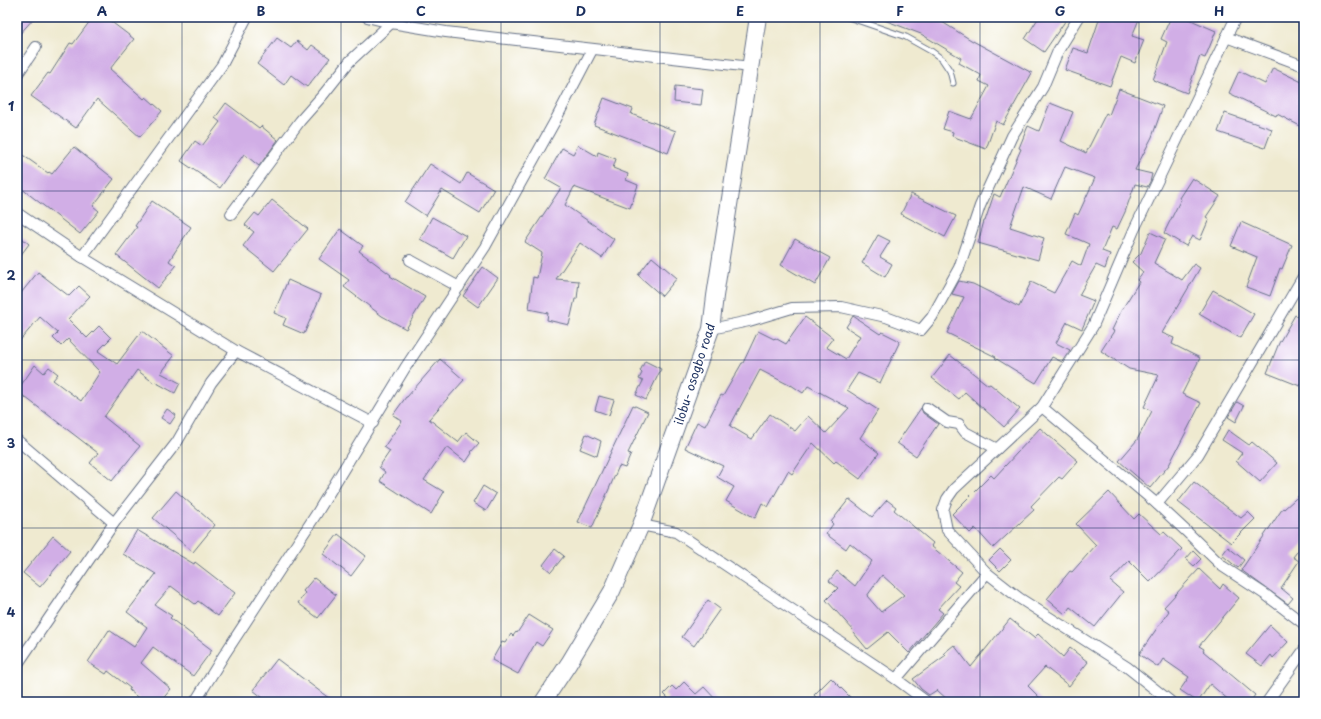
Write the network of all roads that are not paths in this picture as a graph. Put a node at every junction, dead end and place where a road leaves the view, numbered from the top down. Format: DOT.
graph roads {
  1 [pos="247,17"];
  2 [pos="367,17"];
  3 [pos="758,17"];
  4 [pos="848,17"];
  5 [pos="1079,17"];
  6 [pos="1236,17"];
  7 [pos="394,20"];
  8 [pos="1226,37"];
  9 [pos="36,47"];
  10 [pos="592,50"];
  11 [pos="1304,66"];
  12 [pos="751,67"];
  13 [pos="17,75"];
  14 [pos="952,83"];
  15 [pos="17,213"];
  16 [pos="231,214"];
  17 [pos="82,257"];
  18 [pos="410,260"];
  19 [pos="1304,275"];
  20 [pos="459,287"];
  21 [pos="711,329"];
  22 [pos="236,351"];
  23 [pos="1042,407"];
  24 [pos="927,408"];
  25 [pos="373,423"];
  26 [pos="17,440"];
  27 [pos="997,449"];
  28 [pos="1157,504"];
  29 [pos="114,523"];
  30 [pos="641,525"];
  31 [pos="988,573"];
  32 [pos="1304,605"];
  33 [pos="1304,611"];
  34 [pos="1304,624"];
  35 [pos="1304,650"];
  36 [pos="17,664"];
  37 [pos="896,679"];
  38 [pos="195,702"];
  39 [pos="543,702"];
  40 [pos="927,702"];
  41 [pos="1171,702"];
  42 [pos="1267,702"];
  1 -- 17 [label="street"];
  2 -- 7 [label="street"];
  3 -- 12 [label="main road, ilobu- osogbo road"];
  4 -- 14 [label="lane"];
  5 -- 21 [label="street"];
  6 -- 8 [label="street"];
  7 -- 10 [label="street"];
  7 -- 16 [label="street"];
  8 -- 11 [label="street"];
  8 -- 23 [label="street"];
  9 -- 13 [label="street"];
  10 -- 12 [label="street"];
  10 -- 20 [label="street"];
  12 -- 21 [label="main road, ilobu- osogbo road"];
  15 -- 17 [label="street"];
  17 -- 22 [label="street"];
  18 -- 20 [label="street"];
  19 -- 28 [label="street"];
  20 -- 25 [label="street"];
  21 -- 30 [label="main road, ilobu- osogbo road"];
  22 -- 25 [label="street"];
  22 -- 29 [label="street"];
  23 -- 27 [label="street"];
  23 -- 28 [label="street"];
  24 -- 27 [label="street"];
  25 -- 38 [label="street"];
  26 -- 29 [label="street"];
  27 -- 31 [label="street"];
  28 -- 34 [label="street"];
  29 -- 36 [label="street"];
  30 -- 37 [label="street"];
  30 -- 39 [label="main road, ilobu- osogbo road"];
  31 -- 37 [label="street"];
  31 -- 41 [label="street"];
  32 -- 33 [label="street"];
  35 -- 42 [label="street"];
  37 -- 40 [label="street"];
}
